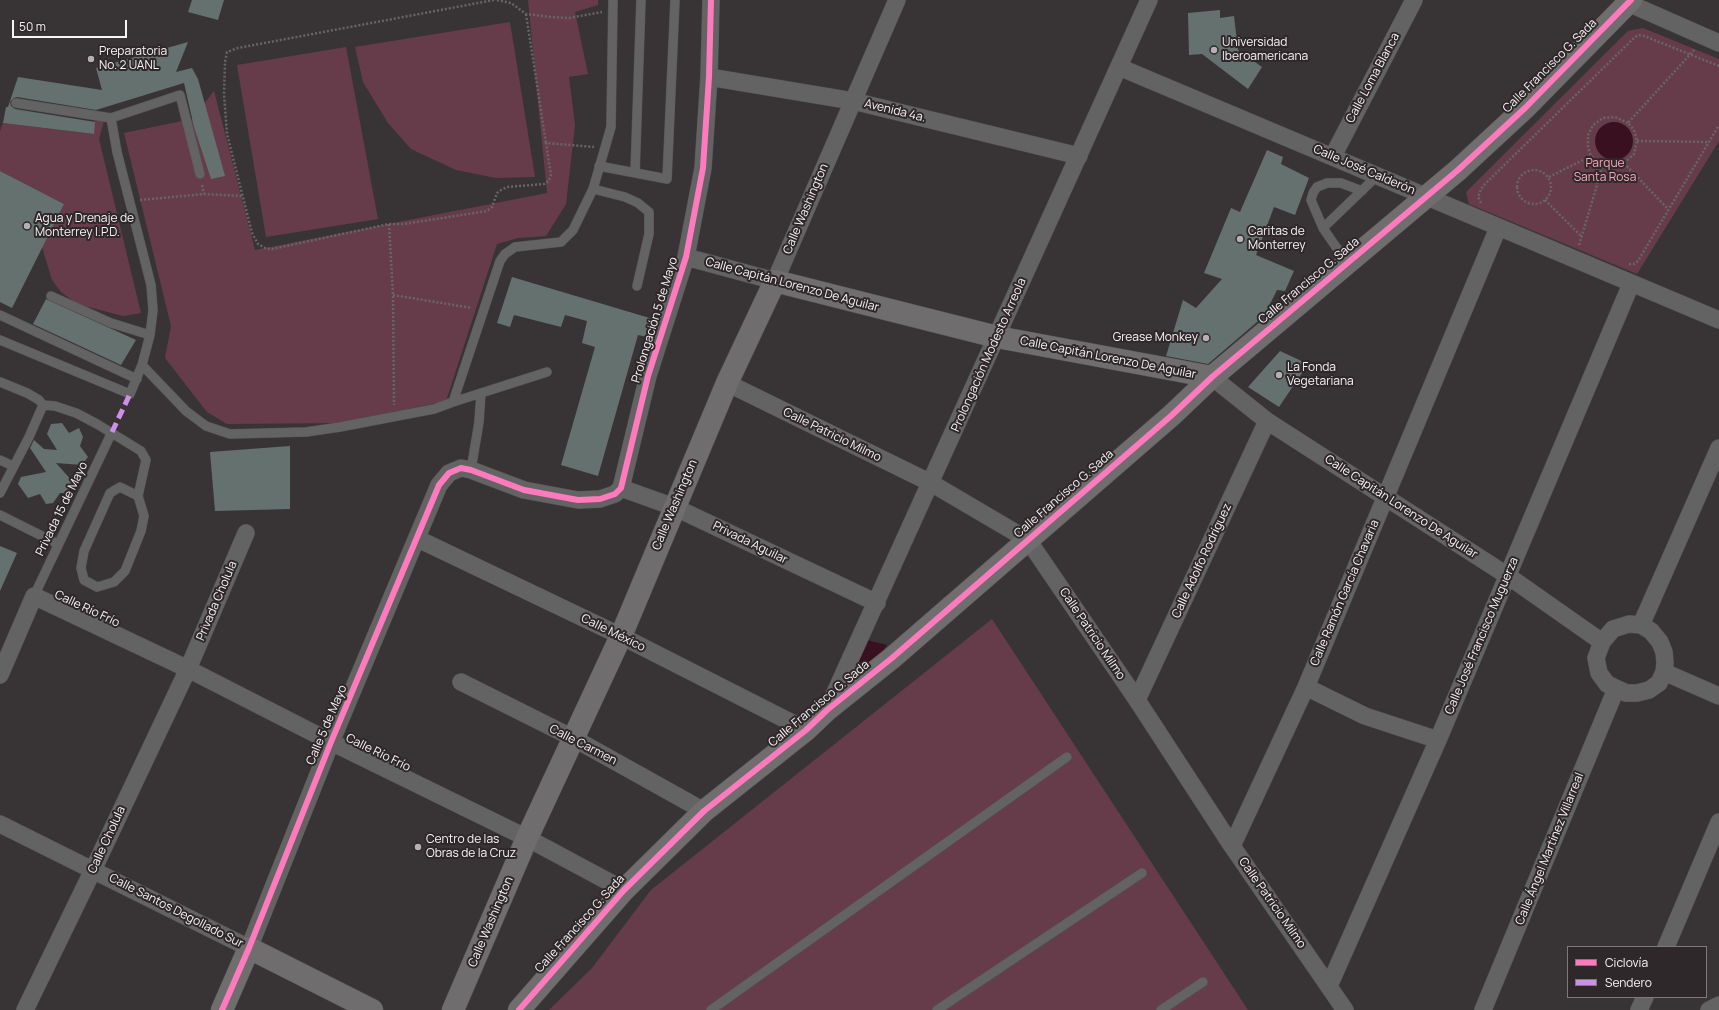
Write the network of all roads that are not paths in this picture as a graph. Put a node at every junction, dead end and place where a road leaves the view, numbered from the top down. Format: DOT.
graph roads {
  1 [pos="613,0"];
  2 [pos="641,0"];
  3 [pos="675,0"];
  4 [pos="711,0"];
  5 [pos="897,0"];
  6 [pos="1149,0"];
  7 [pos="1414,0"];
  8 [pos="1630,2"];
  9 [pos="1712,40"];
  10 [pos="1119,66"];
  11 [pos="709,77"];
  12 [pos="853,101"];
  13 [pos="16,103"];
  14 [pos="111,118"];
  15 [pos="1079,156"];
  16 [pos="1332,156"];
  17 [pos="599,166"];
  18 [pos="635,173"];
  19 [pos="200,174"];
  20 [pos="1378,176"];
  21 [pos="592,189"];
  22 [pos="1362,191"];
  23 [pos="1427,196"];
  24 [pos="1323,228"];
  25 [pos="1498,228"];
  26 [pos="686,257"];
  27 [pos="1349,263"];
  28 [pos="775,281"];
  29 [pos="1631,284"];
  30 [pos="637,286"];
  31 [pos="51,296"];
  32 [pos="0,315"];
  33 [pos="1719,320"];
  34 [pos="150,335"];
  35 [pos="997,337"];
  36 [pos="0,340"];
  37 [pos="142,365"];
  38 [pos="1171,370"];
  39 [pos="547,372"];
  40 [pos="1212,377"];
  41 [pos="137,379"];
  42 [pos="0,382"];
  43 [pos="727,383"];
  44 [pos="481,393"];
  45 [pos="453,402"];
  46 [pos="43,404"];
  47 [pos="1172,415"];
  48 [pos="1267,421"];
  49 [pos="112,432"];
  50 [pos="1719,448"];
  51 [pos="0,460"];
  52 [pos="14,466"];
  53 [pos="471,470"];
  54 [pos="931,483"];
  55 [pos="621,488"];
  56 [pos="0,493"];
  57 [pos="138,496"];
  58 [pos="1385,498"];
  59 [pos="674,507"];
  60 [pos="0,515"];
  61 [pos="246,533"];
  62 [pos="418,539"];
  63 [pos="1028,540"];
  64 [pos="58,544"];
  65 [pos="1508,576"];
  66 [pos="34,596"];
  67 [pos="876,603"];
  68 [pos="1641,625"];
  69 [pos="621,636"];
  70 [pos="1602,642"];
  71 [pos="188,669"];
  72 [pos="1664,672"];
  73 [pos="0,675"];
  74 [pos="461,682"];
  75 [pos="1306,687"];
  76 [pos="1616,689"];
  77 [pos="1719,696"];
  78 [pos="1137,700"];
  79 [pos="827,710"];
  80 [pos="806,730"];
  81 [pos="573,738"];
  82 [pos="1438,740"];
  83 [pos="331,742"];
  84 [pos="1067,757"];
  85 [pos="704,811"];
  86 [pos="1719,822"];
  87 [pos="0,824"];
  88 [pos="527,838"];
  89 [pos="1232,846"];
  90 [pos="93,870"];
  91 [pos="1142,873"];
  92 [pos="624,890"];
  93 [pos="1666,946"];
  94 [pos="249,948"];
  95 [pos="1203,982"];
  96 [pos="1329,986"];
  97 [pos="1645,998"];
  98 [pos="1719,1005"];
  99 [pos="25,1010"];
  100 [pos="222,1010"];
  101 [pos="372,1010"];
  102 [pos="453,1010"];
  103 [pos="519,1010"];
  104 [pos="711,1010"];
  105 [pos="938,1010"];
  106 [pos="1161,1010"];
  107 [pos="1345,1010"];
  108 [pos="1484,1010"];
  109 [pos="1639,1010"];
  110 [pos="1709,1010"];
  1 -- 17 [label="lane"];
  2 -- 18 [label="lane"];
  3 -- 18 [label="lane"];
  4 -- 11 [label="street, Prolongación 5 de Mayo"];
  5 -- 12 [label="street, Calle Washington"];
  6 -- 10 [label="street, Prolongación Modesto Arreola"];
  7 -- 16 [label="street, Calle Loma Blanca"];
  8 -- 9 [label="street"];
  8 -- 23 [label="street, Calle Francisco G. Sada"];
  10 -- 15 [label="street, Prolongación Modesto Arreola"];
  10 -- 16 [label="street, Calle José Calderón"];
  11 -- 12 [label="street, Avenida 4a."];
  11 -- 26 [label="street, Prolongación 5 de Mayo"];
  12 -- 15 [label="street, Avenida 4a."];
  12 -- 28 [label="street, Calle Washington"];
  13 -- 14 [label="lane"];
  14 -- 19 [label="lane"];
  14 -- 34 [label="lane"];
  15 -- 35 [label="street, Prolongación Modesto Arreola"];
  16 -- 20 [label="street, Calle José Calderón"];
  17 -- 18 [label="lane"];
  17 -- 21 [label="lane"];
  20 -- 22 [label="lane"];
  20 -- 23 [label="street, Calle José Calderón"];
  21 -- 30 [label="lane"];
  21 -- 45 [label="lane"];
  22 -- 24 [label="lane"];
  22 -- 24 [label="lane"];
  23 -- 25 [label="street, Calle José Calderón"];
  23 -- 27 [label="street, Calle Francisco G. Sada"];
  24 -- 27 [label="lane"];
  25 -- 29 [label="street, Calle José Calderón"];
  25 -- 58 [label="street, Calle Ramón García Chavaria"];
  26 -- 28 [label="street, Calle Capitán Lorenzo De Aguilar"];
  26 -- 55 [label="street, Prolongación 5 de Mayo"];
  27 -- 40 [label="street, Calle Francisco G. Sada"];
  28 -- 35 [label="street, Calle Capitán Lorenzo De Aguilar"];
  28 -- 43 [label="street, Calle Washington"];
  29 -- 33 [label="street, Calle José Calderón"];
  29 -- 65 [label="street, Calle José Francisco Muguerza"];
  31 -- 34 [label="lane"];
  32 -- 41 [label="lane"];
  34 -- 37 [label="lane"];
  35 -- 38 [label="street, Calle Capitán Lorenzo De Aguilar"];
  35 -- 54 [label="street, Prolongación Modesto Arreola"];
  36 -- 41 [label="lane"];
  37 -- 41 [label="lane"];
  37 -- 45 [label="lane"];
  38 -- 40 [label="street, Calle Capitán Lorenzo De Aguilar"];
  38 -- 47 [label="street"];
  39 -- 44 [label="lane"];
  40 -- 47 [label="street, Calle Francisco G. Sada"];
  40 -- 48 [label="street, Calle Capitán Lorenzo De Aguilar"];
  42 -- 46 [label="lane"];
  43 -- 54 [label="street, Calle Patricio Milmo"];
  43 -- 59 [label="street, Calle Washington"];
  44 -- 45 [label="lane"];
  44 -- 53 [label="lane"];
  46 -- 49 [label="lane"];
  46 -- 52 [label="lane"];
  47 -- 63 [label="street, Calle Francisco G. Sada"];
  48 -- 58 [label="street, Calle Capitán Lorenzo De Aguilar"];
  48 -- 78 [label="street, Calle Adolfo Rodríguez"];
  49 -- 57 [label="lane"];
  49 -- 64 [label="lane, Privada 15 de Mayo"];
  50 -- 68 [label="street"];
  51 -- 52 [label="lane"];
  52 -- 56 [label="lane"];
  53 -- 55 [label="street"];
  53 -- 62 [label="street, Calle 5 de Mayo"];
  54 -- 63 [label="street, Calle Patricio Milmo"];
  54 -- 67 [label="street, Prolongación Modesto Arreola"];
  55 -- 59 [label="street, Privada Aguilar"];
  57 -- 57 [label="lane"];
  58 -- 65 [label="street, Calle Capitán Lorenzo De Aguilar"];
  58 -- 75 [label="street, Calle Ramón García Chavaria"];
  59 -- 67 [label="street, Privada Aguilar"];
  59 -- 69 [label="street, Calle Washington"];
  60 -- 64 [label="lane"];
  61 -- 71 [label="street, Privada Cholula"];
  62 -- 69 [label="street, Calle México"];
  62 -- 83 [label="street, Calle 5 de Mayo"];
  63 -- 78 [label="street, Calle Patricio Milmo"];
  63 -- 79 [label="street, Calle Francisco G. Sada"];
  64 -- 66 [label="lane, Privada 15 de Mayo"];
  65 -- 70 [label="street, Calle Capitán Lorenzo De Aguilar"];
  65 -- 82 [label="street, Calle José Francisco Muguerza"];
  66 -- 71 [label="street, Calle Río Frío"];
  66 -- 73 [label="street"];
  67 -- 79 [label="street, Prolongación Modesto Arreola"];
  68 -- 70 [label="street"];
  68 -- 72 [label="street"];
  69 -- 80 [label="street, Calle México"];
  69 -- 81 [label="street, Calle Washington"];
  70 -- 76 [label="street"];
  71 -- 83 [label="street, Calle Río Frío"];
  71 -- 90 [label="street, Calle Cholula"];
  72 -- 76 [label="street"];
  72 -- 77 [label="street"];
  74 -- 81 [label="street, Calle Carmen"];
  75 -- 82 [label="street"];
  75 -- 89 [label="street, Calle Ramón García Chavaria"];
  76 -- 108 [label="street, Calle Ángel Martínez Villarreal"];
  78 -- 89 [label="street, Calle Patricio Milmo"];
  79 -- 80 [label="street, Calle Francisco G. Sada"];
  80 -- 85 [label="street, Calle Francisco G. Sada"];
  81 -- 85 [label="street, Calle Carmen"];
  81 -- 88 [label="street, Calle Washington"];
  82 -- 96 [label="street, Calle José Francisco Muguerza"];
  83 -- 88 [label="street, Calle Río Frío"];
  83 -- 94 [label="street, Calle 5 de Mayo"];
  84 -- 104 [label="lane"];
  85 -- 92 [label="street, Calle Francisco G. Sada"];
  86 -- 93 [label="street"];
  87 -- 90 [label="street, Calle Santos Degollado Sur"];
  88 -- 92 [label="street, Calle Río Frío"];
  88 -- 102 [label="street, Calle Washington"];
  89 -- 96 [label="street, Calle Patricio Milmo"];
  90 -- 94 [label="street, Calle Santos Degollado Sur"];
  90 -- 99 [label="street, Calle Cholula"];
  91 -- 105 [label="lane"];
  92 -- 103 [label="street, Calle Francisco G. Sada"];
  94 -- 100 [label="street, Calle 5 de Mayo"];
  94 -- 101 [label="street, Calle Santos Degollado Sur"];
  95 -- 106 [label="lane"];
  96 -- 107 [label="street, Calle Patricio Milmo"];
  97 -- 109 [label="street"];
  98 -- 110 [label="street"];
}
